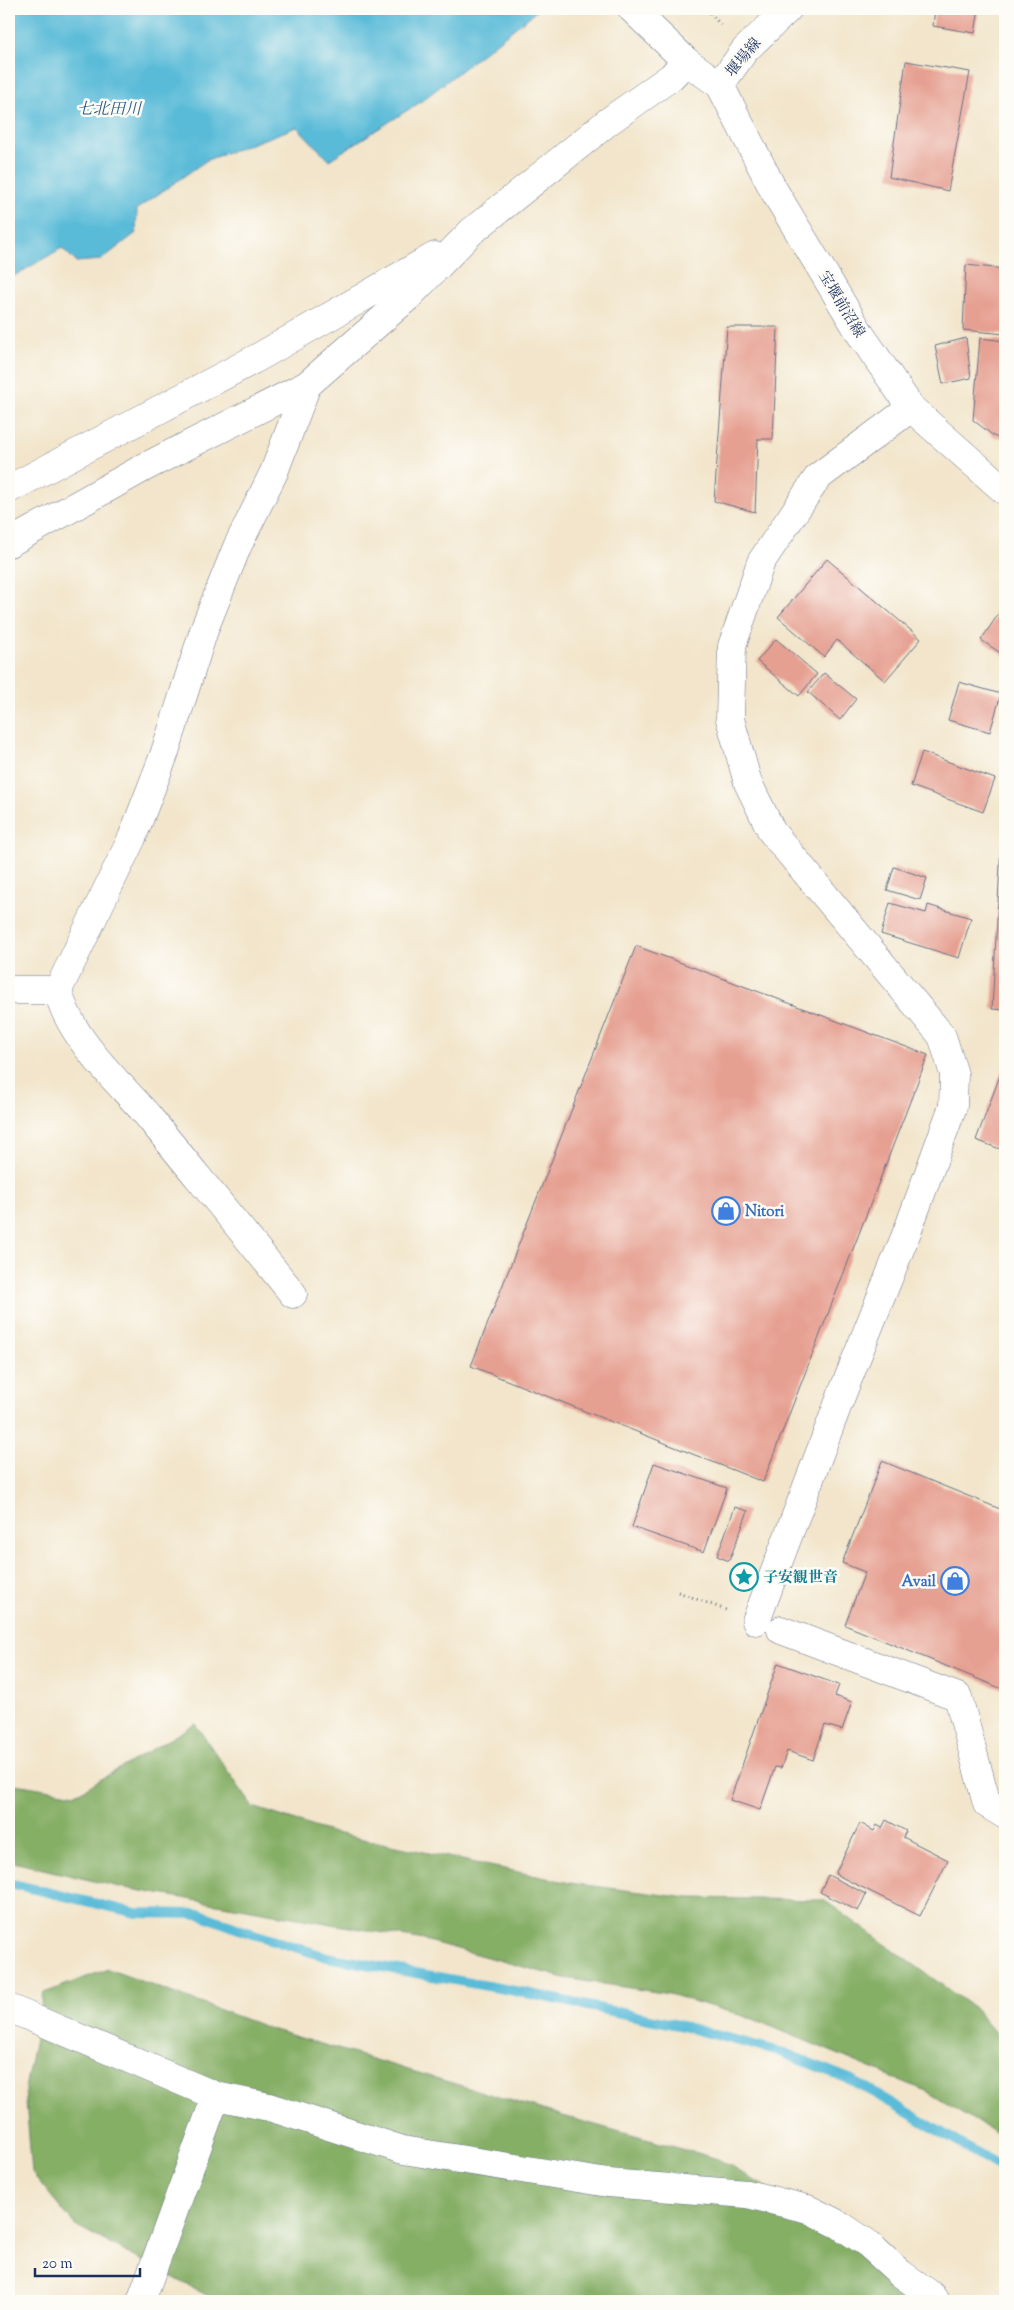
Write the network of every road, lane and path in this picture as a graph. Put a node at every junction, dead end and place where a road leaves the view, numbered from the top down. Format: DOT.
graph roads {
  1 [pos="632,9"];
  2 [pos="706,9"];
  3 [pos="788,9"];
  4 [pos="726,30"];
  5 [pos="686,61"];
  6 [pos="720,85"];
  7 [pos="464,239"];
  8 [pos="307,385"];
  9 [pos="910,408"];
  10 [pos="9,489"];
  11 [pos="1005,491"];
  12 [pos="9,543"];
  13 [pos="9,990"];
  14 [pos="58,990"];
  15 [pos="293,1294"];
  16 [pos="678,1592"];
  17 [pos="769,1625"];
  18 [pos="1005,1815"];
  19 [pos="9,2008"];
  20 [pos="216,2096"];
  21 [pos="141,2301"];
  22 [pos="935,2301"];
  1 -- 5 [label="street"];
  2 -- 4 [label="path"];
  3 -- 6 [label="street, 堰場線"];
  5 -- 6 [label="street"];
  5 -- 7 [label="street"];
  6 -- 9 [label="street, 宝堰前沼線"];
  7 -- 8 [label="street"];
  7 -- 10 [label="street"];
  8 -- 12 [label="street"];
  8 -- 14 [label="street"];
  9 -- 11 [label="street, 宝堰前沼線"];
  9 -- 17 [label="street"];
  13 -- 14 [label="street"];
  14 -- 15 [label="street"];
  16 -- 17 [label="path"];
  17 -- 18 [label="street"];
  19 -- 20 [label="street"];
  20 -- 21 [label="street"];
  20 -- 22 [label="street"];
}
